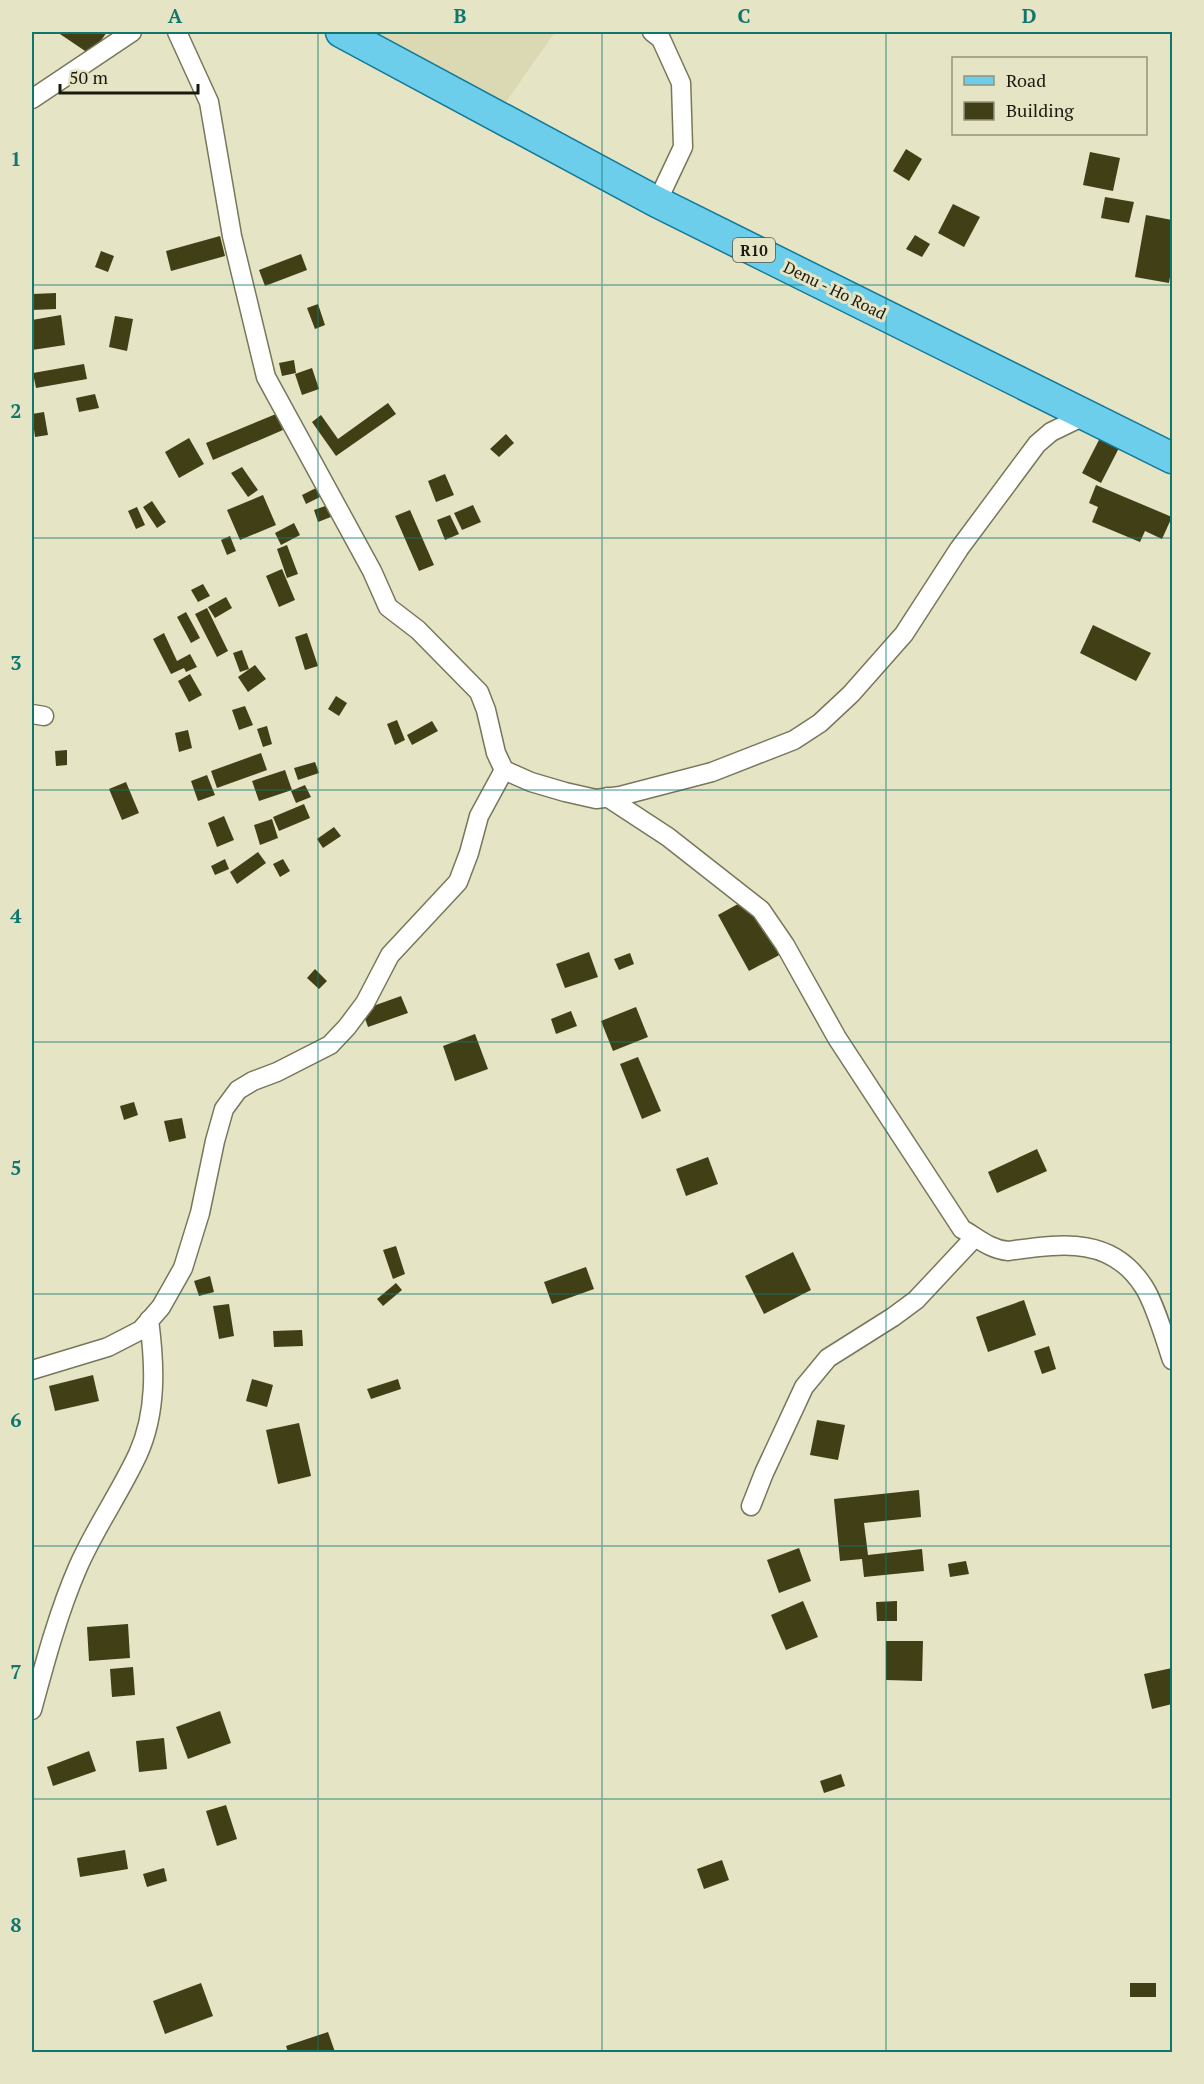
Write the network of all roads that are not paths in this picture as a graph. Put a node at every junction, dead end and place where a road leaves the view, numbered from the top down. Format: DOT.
graph roads {
  1 [pos="132,32"];
  2 [pos="177,32"];
  3 [pos="341,32"];
  4 [pos="652,32"];
  5 [pos="32,99"];
  6 [pos="657,202"];
  7 [pos="1086,415"];
  8 [pos="1173,458"];
  9 [pos="504,770"];
  10 [pos="607,797"];
  11 [pos="975,1237"];
  12 [pos="149,1320"];
  13 [pos="1173,1360"];
  14 [pos="32,1370"];
  15 [pos="751,1506"];
  16 [pos="32,1710"];
  1 -- 5 [label="street"];
  2 -- 9 [label="street"];
  3 -- 6 [label="main road, Denu - Ho Road / R10"];
  4 -- 6 [label="street"];
  6 -- 7 [label="main road, Denu - Ho Road / R10"];
  7 -- 8 [label="main road, Denu - Ho Road / R10"];
  7 -- 10 [label="street"];
  9 -- 10 [label="street"];
  9 -- 12 [label="street"];
  10 -- 11 [label="street"];
  11 -- 13 [label="street"];
  11 -- 15 [label="street"];
  12 -- 14 [label="street"];
  12 -- 16 [label="street"];
}
